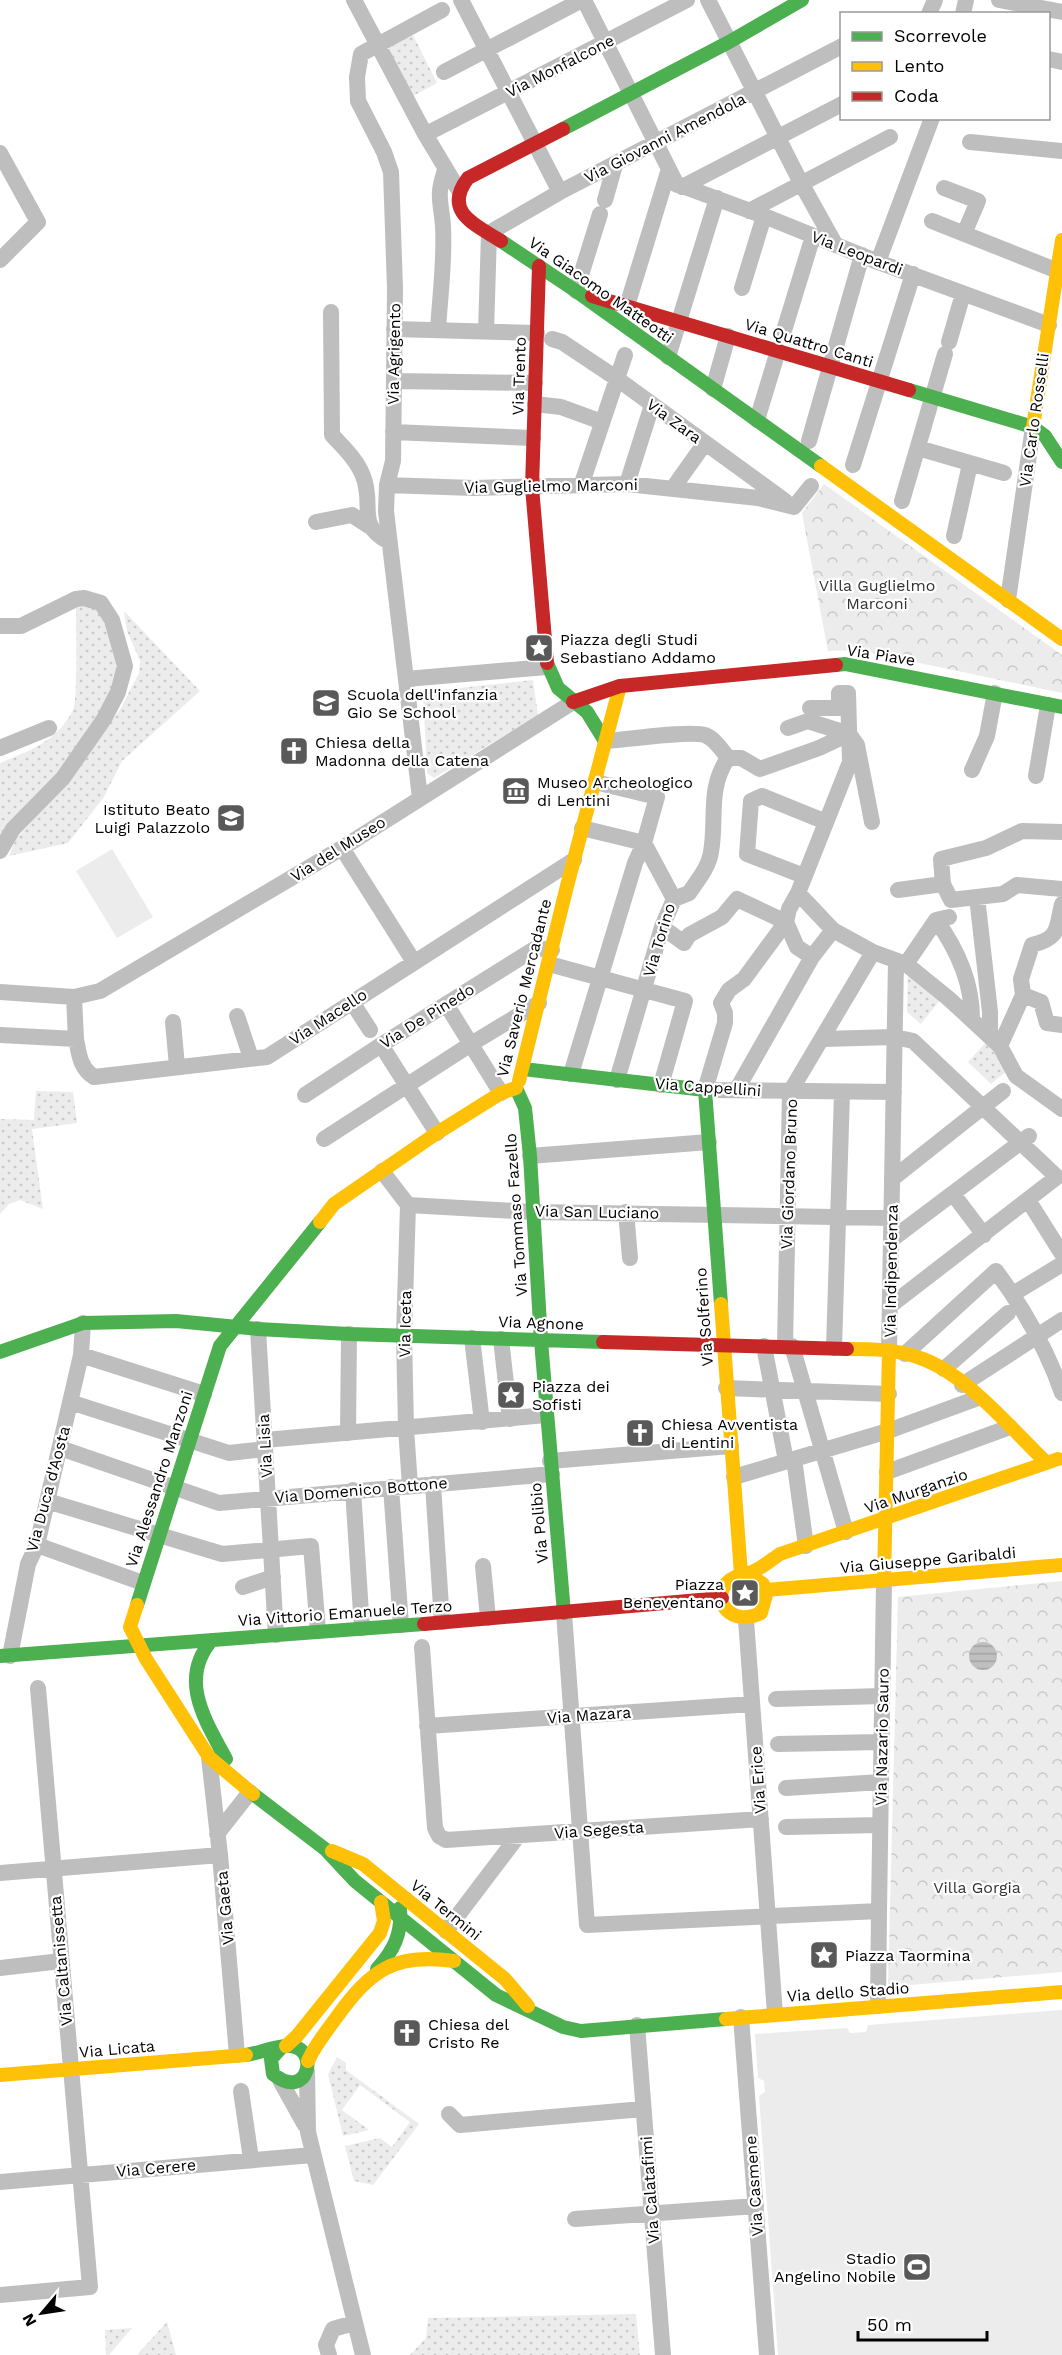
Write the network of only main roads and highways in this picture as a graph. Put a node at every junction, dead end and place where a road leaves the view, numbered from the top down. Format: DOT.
graph roads {
  1 [pos="802,0"];
  2 [pos="1062,240"];
  3 [pos="539,266"];
  4 [pos="576,291"];
  5 [pos="1033,428"];
  6 [pos="1061,454"];
  7 [pos="1062,639"];
  8 [pos="620,686"];
  9 [pos="573,702"];
  10 [pos="1055,706"];
  11 [pos="605,741"];
  12 [pos="523,1069"];
  13 [pos="509,1090"];
  14 [pos="705,1090"];
  15 [pos="259,1299"];
  16 [pos="234,1327"];
  17 [pos="258,1329"];
  18 [pos="541,1341"];
  19 [pos="723,1345"];
  20 [pos="0,1352"];
  21 [pos="897,1352"];
  22 [pos="547,1422"];
  23 [pos="1062,1458"];
  24 [pos="1047,1463"];
  25 [pos="885,1519"];
  26 [pos="1062,1565"];
  27 [pos="744,1574"];
  28 [pos="884,1580"];
  29 [pos="766,1590"];
  30 [pos="722,1598"];
  31 [pos="564,1613"];
  32 [pos="212,1640"];
  33 [pos="138,1645"];
  34 [pos="98,1649"];
  35 [pos="5,1656"];
  36 [pos="122,1660"];
  37 [pos="136,1668"];
  38 [pos="162,1683"];
  39 [pos="250,1792"];
  40 [pos="325,1849"];
  41 [pos="398,1892"];
  42 [pos="381,1902"];
  43 [pos="421,1911"];
  44 [pos="401,1918"];
  45 [pos="446,1931"];
  46 [pos="380,1933"];
  47 [pos="434,1945"];
  48 [pos="417,1957"];
  49 [pos="454,1961"];
  50 [pos="372,1974"];
  51 [pos="1062,1992"];
  52 [pos="535,2014"];
  53 [pos="637,2025"];
  54 [pos="283,2047"];
  55 [pos="237,2055"];
  56 [pos="307,2066"];
  57 [pos="0,2074"];
  58 [pos="276,2075"];
  1 -- 3 [label="main road, Via Giacomo Matteotti"];
  2 -- 5 [label="main road, Via Carlo Rosselli"];
  3 -- 4 [label="main road, Via Giacomo Matteotti"];
  3 -- 9 [label="main road, Via Trento"];
  4 -- 5 [label="main road, Via Quattro Canti"];
  4 -- 7 [label="main road, Via Giacomo Matteotti"];
  5 -- 6 [label="main road"];
  8 -- 9 [label="main road, Via Piave"];
  8 -- 10 [label="main road, Via Piave"];
  8 -- 11 [label="main road, Via Saverio Mercadante"];
  9 -- 11 [label="main road"];
  11 -- 12 [label="main road, Via Saverio Mercadante"];
  12 -- 13 [label="main road, Via Saverio Mercadante"];
  12 -- 14 [label="main road, Via Cappellini"];
  13 -- 15 [label="main road, Via Saverio Mercadante"];
  13 -- 18 [label="main road, Via Tommaso Fazello"];
  14 -- 19 [label="main road, Via Solferino"];
  15 -- 16 [label="main road, Via Saverio Mercadante"];
  15 -- 17 [label="main road"];
  16 -- 17 [label="main road, Via Agnone"];
  16 -- 20 [label="main road, Via Agnone"];
  16 -- 33 [label="main road, Via Alessandro Manzoni"];
  17 -- 18 [label="main road, Via Agnone"];
  18 -- 19 [label="main road, Via Agnone"];
  18 -- 22 [label="main road, Via Tommaso Fazello"];
  19 -- 21 [label="main road, Via Agnone"];
  19 -- 27 [label="main road, Via Solferino"];
  21 -- 24 [label="main road, Via Agnone"];
  21 -- 25 [label="main road, Via Indipendenza"];
  22 -- 31 [label="main road, Via Polibio"];
  23 -- 24 [label="main road, Via Murganzio"];
  24 -- 25 [label="main road, Via Murganzio"];
  25 -- 27 [label="main road, Via Murganzio"];
  25 -- 28 [label="main road, Via Indipendenza"];
  26 -- 28 [label="main road, Via Giuseppe Garibaldi"];
  27 -- 29 [label="main road"];
  27 -- 30 [label="main road"];
  28 -- 29 [label="main road, Via Giuseppe Garibaldi"];
  29 -- 30 [label="main road"];
  30 -- 31 [label="main road, Via Vittorio Emanuele Terzo"];
  31 -- 32 [label="main road, Via Vittorio Emanuele Terzo"];
  32 -- 33 [label="main road, Via Vittorio Emanuele Terzo"];
  32 -- 39 [label="main road, Via Termini"];
  33 -- 34 [label="main road, Via Vittorio Emanuele Terzo"];
  33 -- 38 [label="main road, Via Termini"];
  34 -- 35 [label="main road, Via Vittorio Emanuele Terzo"];
  34 -- 36 [label="main road"];
  37 -- 38 [label="main road"];
  38 -- 39 [label="main road, Via Termini"];
  39 -- 40 [label="main road, Via Termini"];
  40 -- 41 [label="main road, Via Termini"];
  40 -- 42 [label="main road, Via Termini"];
  41 -- 43 [label="main road, Via Termini"];
  41 -- 44 [label="main road"];
  42 -- 44 [label="main road, Via Termini"];
  42 -- 46 [label="main road"];
  43 -- 44 [label="main road"];
  43 -- 45 [label="main road, Via Termini"];
  44 -- 46 [label="main road"];
  44 -- 47 [label="main road, Via Termini"];
  44 -- 50 [label="main road"];
  45 -- 47 [label="main road"];
  45 -- 52 [label="main road, Via Termini"];
  46 -- 54 [label="main road"];
  47 -- 48 [label="main road"];
  47 -- 49 [label="main road, Via Termini"];
  48 -- 49 [label="main road"];
  48 -- 50 [label="main road"];
  49 -- 52 [label="main road, Via Termini"];
  50 -- 56 [label="main road"];
  51 -- 53 [label="main road, Via dello Stadio"];
  52 -- 53 [label="main road, Via Termini"];
  54 -- 55 [label="main road, Via Licata"];
  54 -- 56 [label="main road"];
  54 -- 58 [label="main road"];
  55 -- 57 [label="main road, Via Licata"];
  55 -- 58 [label="main road"];
  56 -- 58 [label="main road"];
}
